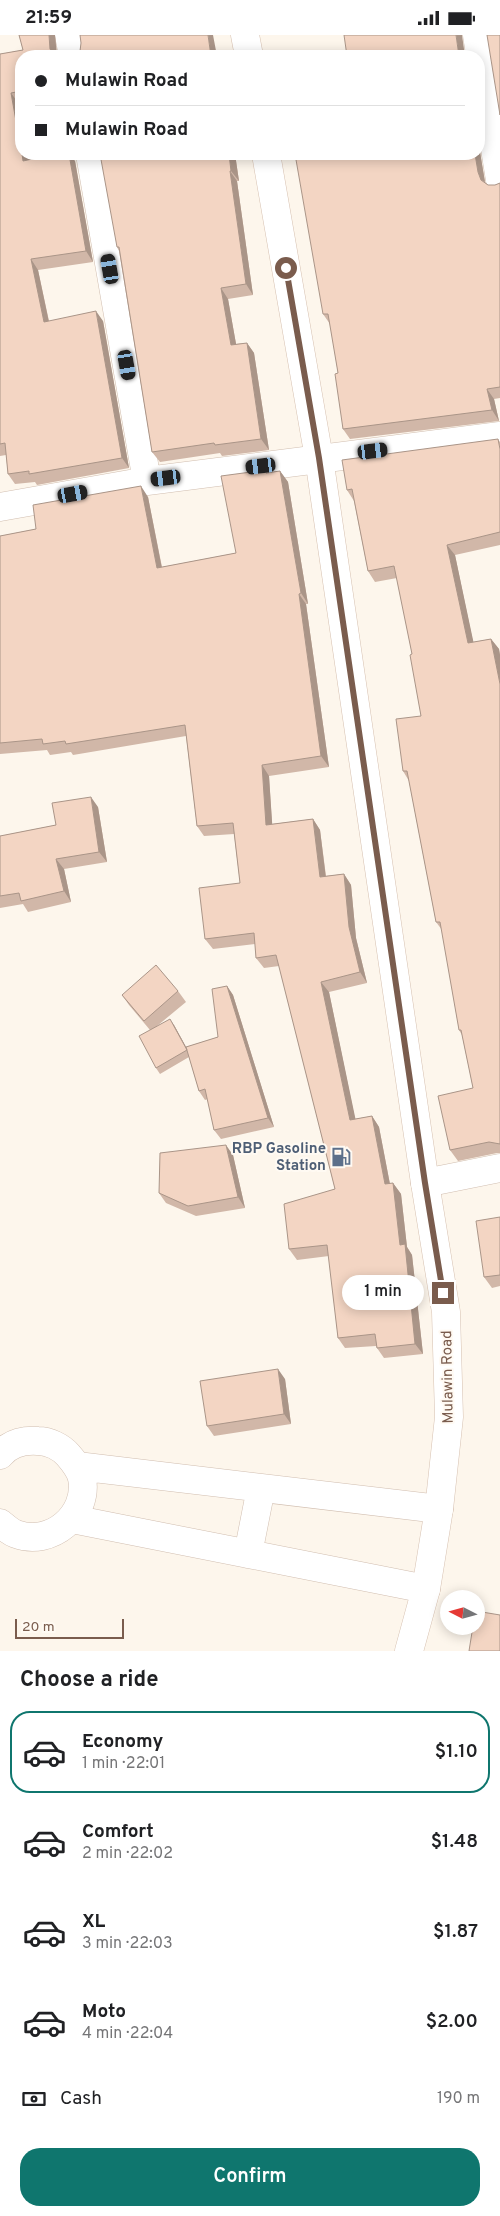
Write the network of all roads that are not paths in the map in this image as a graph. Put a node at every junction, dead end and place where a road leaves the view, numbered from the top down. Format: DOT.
graph roads {
  1 [pos="69,35"];
  2 [pos="245,35"];
  3 [pos="477,35"];
  4 [pos="72,50"];
  5 [pos="248,50"];
  6 [pos="479,50"];
  7 [pos="485,85"];
  8 [pos="91,160"];
  9 [pos="267,160"];
  10 [pos="500,180"];
  11 [pos="500,436"];
  12 [pos="319,458"];
  13 [pos="147,481"];
  14 [pos="0,507"];
  15 [pos="500,1168"];
  16 [pos="425,1183"];
  17 [pos="2,1447"];
  18 [pos="77,1466"];
  19 [pos="261,1488"];
  20 [pos="440,1509"];
  21 [pos="72,1519"];
  22 [pos="0,1523"];
  23 [pos="248,1554"];
  24 [pos="426,1589"];
  25 [pos="409,1651"];
  1 -- 4 [label="street"];
  2 -- 5 [label="street"];
  3 -- 6 [label="street"];
  7 -- 10 [label="street"];
  8 -- 13 [label="street"];
  9 -- 12 [label="street, Mulawin Road"];
  11 -- 12 [label="street"];
  12 -- 13 [label="street"];
  12 -- 16 [label="street, Mulawin Road"];
  13 -- 14 [label="street"];
  15 -- 16 [label="street"];
  16 -- 20 [label="street, Mulawin Road"];
  17 -- 18 [label="street"];
  18 -- 19 [label="street"];
  18 -- 21 [label="street"];
  19 -- 20 [label="street"];
  19 -- 23 [label="street"];
  20 -- 24 [label="street, Mulawin Road"];
  21 -- 22 [label="street"];
  21 -- 23 [label="street"];
  23 -- 24 [label="street"];
  24 -- 25 [label="street, Mulawin Road"];
}
